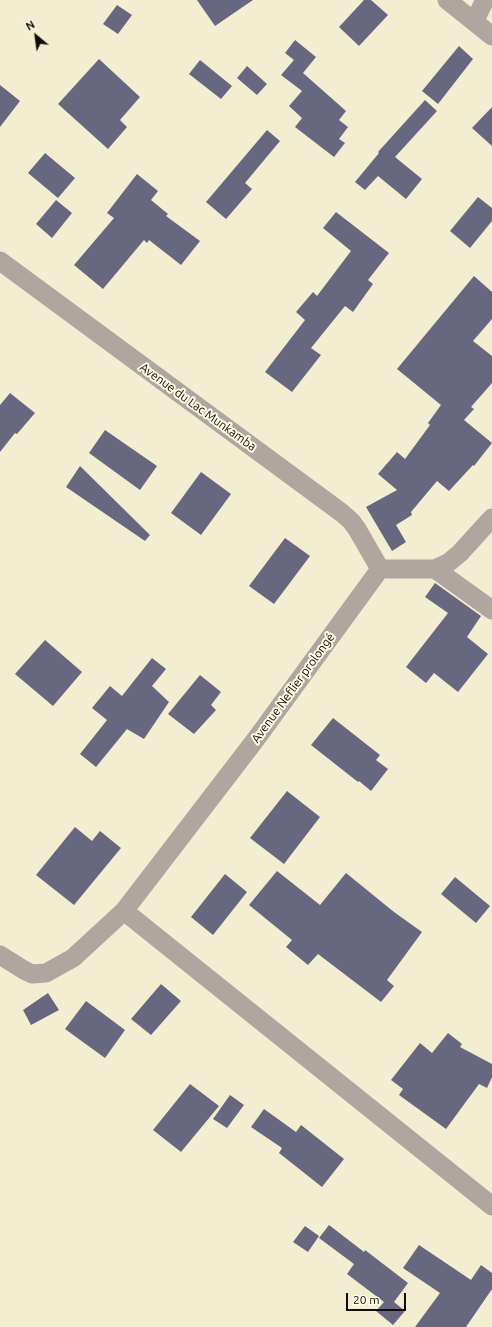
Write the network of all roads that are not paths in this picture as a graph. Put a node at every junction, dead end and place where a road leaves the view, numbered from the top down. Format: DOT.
graph roads {
  1 [pos="447,0"];
  2 [pos="485,0"];
  3 [pos="474,22"];
  4 [pos="492,36"];
  5 [pos="0,261"];
  6 [pos="492,518"];
  7 [pos="380,569"];
  8 [pos="435,569"];
  9 [pos="492,610"];
  10 [pos="124,911"];
  11 [pos="0,955"];
  12 [pos="492,1206"];
  1 -- 3 [label="street"];
  2 -- 3 [label="street"];
  3 -- 4 [label="street"];
  5 -- 7 [label="street, Avenue du Lac Munkamba"];
  6 -- 8 [label="street"];
  7 -- 8 [label="street"];
  7 -- 10 [label="street, Avenue Neflier prolongé"];
  8 -- 9 [label="street"];
  10 -- 11 [label="street, Avenue Neflier prolongé"];
  10 -- 12 [label="street"];
}
